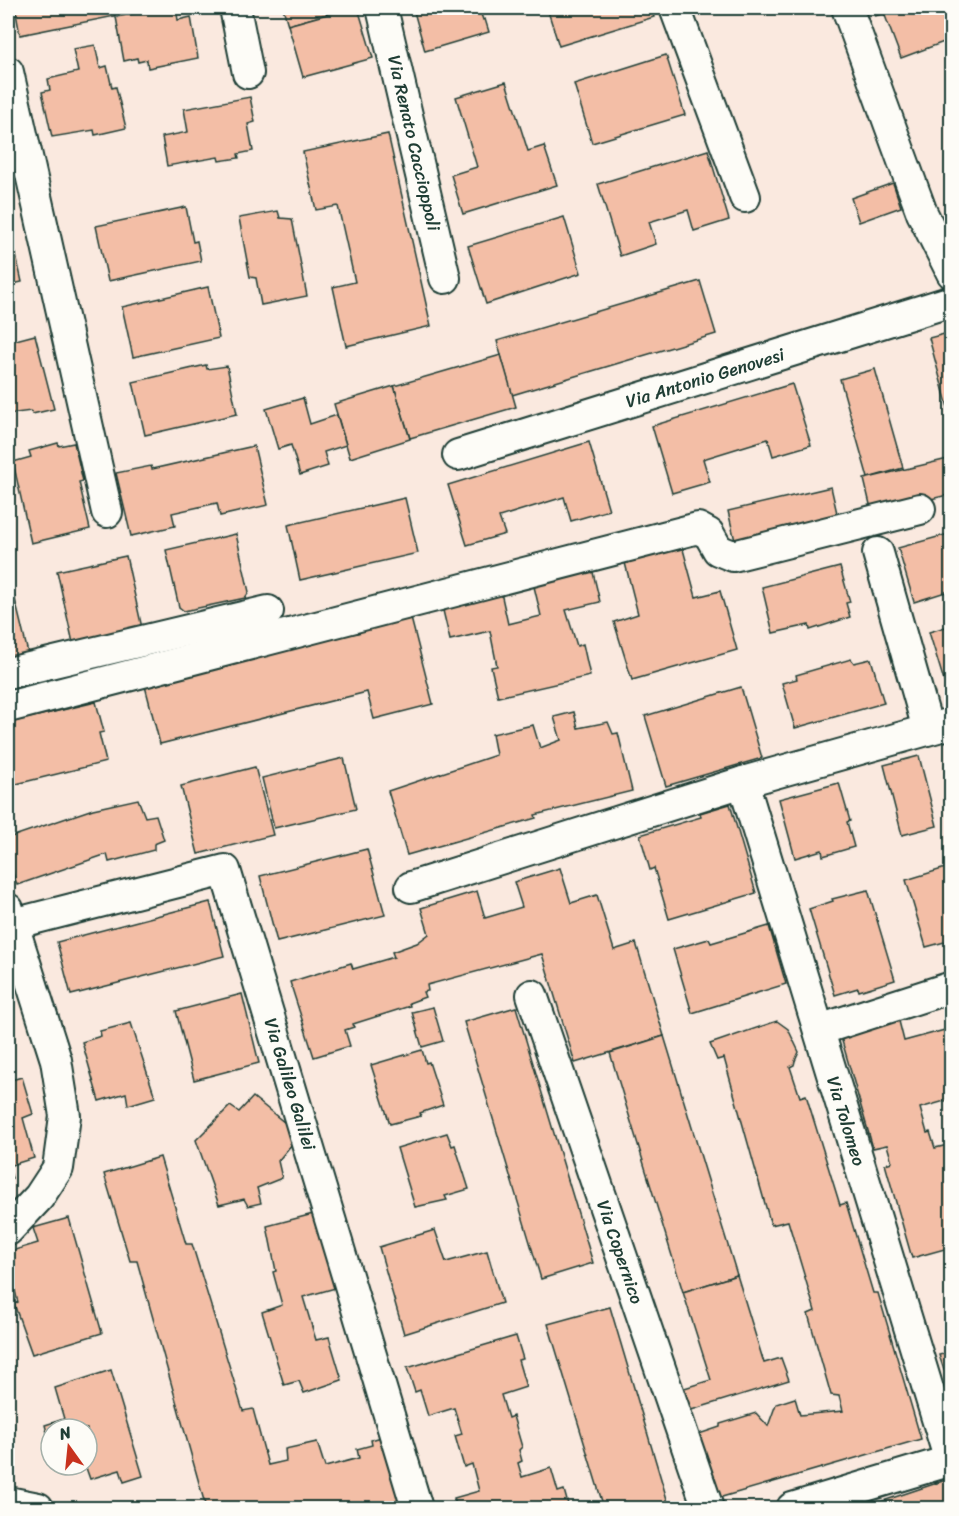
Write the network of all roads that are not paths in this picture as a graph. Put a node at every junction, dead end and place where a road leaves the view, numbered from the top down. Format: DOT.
graph roads {
  1 [pos="235,8"];
  2 [pos="382,8"];
  3 [pos="675,8"];
  4 [pos="847,8"];
  5 [pos="8,72"];
  6 [pos="248,73"];
  7 [pos="16,150"];
  8 [pos="745,197"];
  9 [pos="951,273"];
  10 [pos="445,278"];
  11 [pos="951,301"];
  12 [pos="458,454"];
  13 [pos="920,509"];
  14 [pos="107,512"];
  15 [pos="879,552"];
  16 [pos="268,611"];
  17 [pos="8,673"];
  18 [pos="8,706"];
  19 [pos="940,726"];
  20 [pos="743,782"];
  21 [pos="411,887"];
  22 [pos="10,917"];
  23 [pos="951,987"];
  24 [pos="532,995"];
  25 [pos="819,1030"];
  26 [pos="8,1230"];
  27 [pos="951,1461"];
  28 [pos="8,1502"];
  29 [pos="38,1509"];
  30 [pos="417,1509"];
  31 [pos="708,1509"];
  32 [pos="792,1509"];
  1 -- 6 [label="street"];
  2 -- 10 [label="street, Via Renato Caccioppoli"];
  3 -- 8 [label="street"];
  4 -- 9 [label="street"];
  5 -- 7 [label="street"];
  7 -- 14 [label="street"];
  11 -- 12 [label="street, Via Antonio Genovesi"];
  13 -- 18 [label="street"];
  15 -- 19 [label="street"];
  16 -- 17 [label="street"];
  19 -- 20 [label="street"];
  20 -- 21 [label="street"];
  20 -- 25 [label="street, Via Tolomeo"];
  22 -- 26 [label="street"];
  22 -- 30 [label="street, Via Galileo Galilei"];
  23 -- 25 [label="street"];
  24 -- 31 [label="street, Via Copernico"];
  25 -- 27 [label="street, Via Tolomeo"];
  27 -- 32 [label="street"];
  28 -- 29 [label="street"];
}
